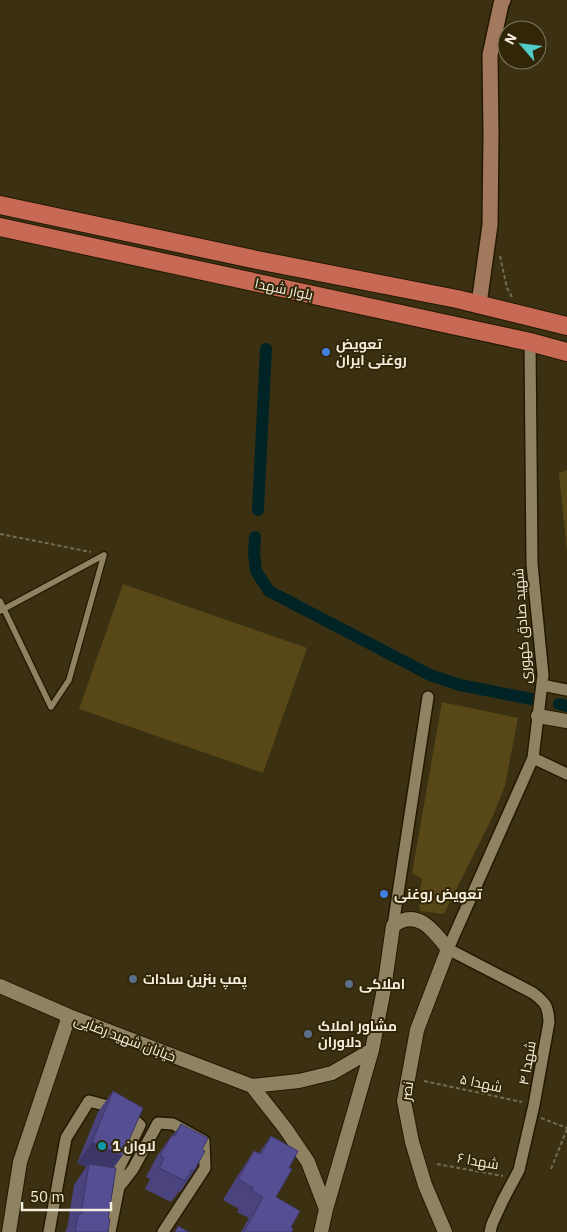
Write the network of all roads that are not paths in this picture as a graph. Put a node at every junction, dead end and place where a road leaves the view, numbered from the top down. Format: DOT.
graph roads {
  1 [pos="503,0"];
  2 [pos="7,206"];
  3 [pos="64,218"];
  4 [pos="5,228"];
  5 [pos="62,241"];
  6 [pos="479,304"];
  7 [pos="567,326"];
  8 [pos="530,342"];
  9 [pos="567,352"];
  10 [pos="0,601"];
  11 [pos="2,610"];
  12 [pos="542,685"];
  13 [pos="567,690"];
  14 [pos="428,697"];
  15 [pos="538,716"];
  16 [pos="567,721"];
  17 [pos="534,758"];
  18 [pos="567,774"];
  19 [pos="393,926"];
  20 [pos="448,949"];
  21 [pos="0,986"];
  22 [pos="69,1016"];
  23 [pos="372,1050"];
  24 [pos="252,1086"];
  25 [pos="118,1188"];
  26 [pos="326,1209"];
  27 [pos="9,1232"];
  28 [pos="49,1232"];
  29 [pos="110,1232"];
  30 [pos="163,1232"];
  31 [pos="321,1232"];
  32 [pos="445,1232"];
  33 [pos="490,1232"];
  1 -- 6 [label="main road"];
  2 -- 3 [label="highway, بلوار شهدا"];
  2 -- 4 [label="highway"];
  3 -- 5 [label="highway"];
  3 -- 6 [label="highway, بلوار شهدا"];
  4 -- 5 [label="highway, بلوار شهدا"];
  5 -- 8 [label="highway, بلوار شهدا"];
  6 -- 7 [label="highway, بلوار شهدا"];
  8 -- 9 [label="highway, بلوار شهدا"];
  8 -- 12 [label="street, شهید صادق کهوری"];
  10 -- 11 [label="lane"];
  11 -- 11 [label="lane"];
  12 -- 13 [label="street"];
  12 -- 15 [label="street, شهید صادق کهوری"];
  14 -- 19 [label="street"];
  15 -- 16 [label="street"];
  15 -- 17 [label="street, شهید صادق کهوری"];
  17 -- 18 [label="street"];
  17 -- 20 [label="street, شهید صادق کهوری"];
  19 -- 20 [label="street"];
  19 -- 23 [label="street"];
  20 -- 32 [label="street, نصر"];
  20 -- 33 [label="street, شهدا ۴"];
  21 -- 22 [label="street, خیابان شهید رضایی"];
  22 -- 24 [label="street, خیابان شهید رضایی"];
  22 -- 27 [label="street"];
  23 -- 24 [label="street, خیابان شهید رضایی"];
  23 -- 26 [label="street"];
  24 -- 26 [label="street"];
  25 -- 28 [label="street"];
  25 -- 29 [label="street"];
  25 -- 30 [label="street"];
  26 -- 31 [label="street"];
}
